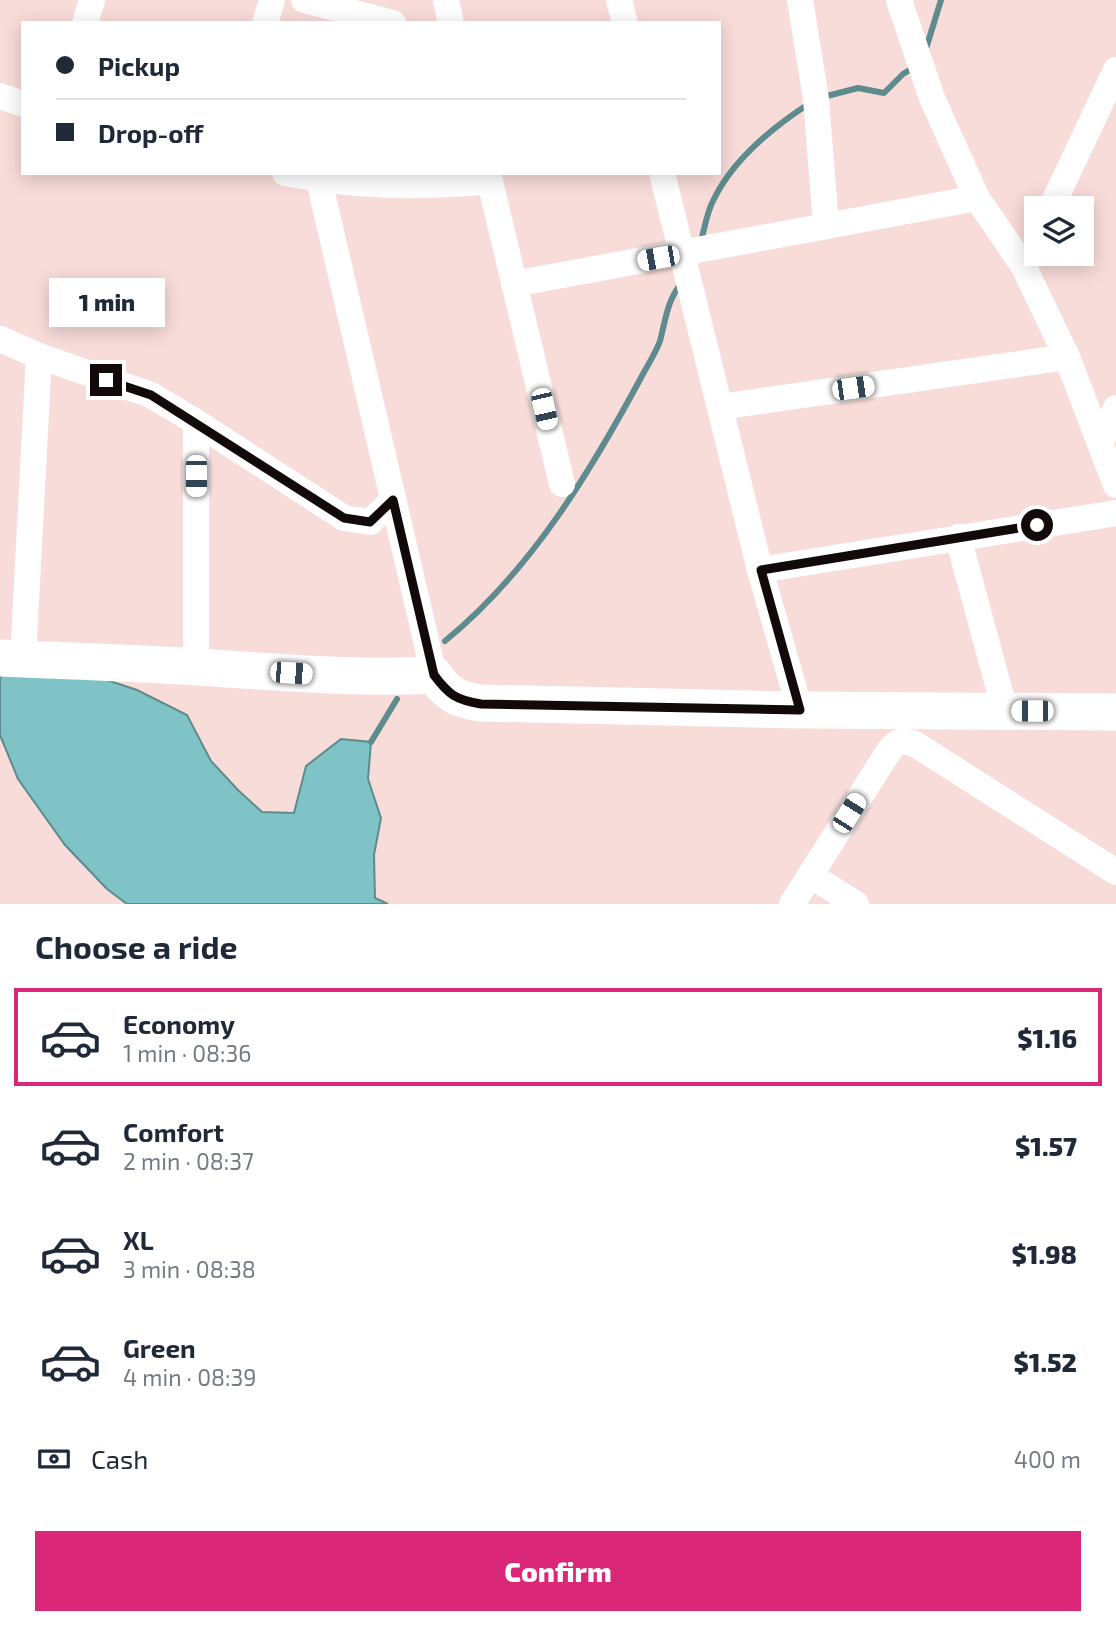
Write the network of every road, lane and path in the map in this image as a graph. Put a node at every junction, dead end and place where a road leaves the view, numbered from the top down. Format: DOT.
graph roads {
  1 [pos="92,0"];
  2 [pos="272,0"];
  3 [pos="304,0"];
  4 [pos="446,0"];
  5 [pos="619,0"];
  6 [pos="800,0"];
  7 [pos="899,0"];
  8 [pos="86,21"];
  9 [pos="266,21"];
  10 [pos="385,21"];
  11 [pos="451,21"];
  12 [pos="624,21"];
  13 [pos="1116,70"];
  14 [pos="0,96"];
  15 [pos="21,103"];
  16 [pos="294,175"];
  17 [pos="662,175"];
  18 [pos="489,177"];
  19 [pos="318,180"];
  20 [pos="1057,196"];
  21 [pos="978,198"];
  22 [pos="826,225"];
  23 [pos="682,254"];
  24 [pos="1024,267"];
  25 [pos="514,284"];
  26 [pos="0,339"];
  27 [pos="39,356"];
  28 [pos="1067,356"];
  29 [pos="720,407"];
  30 [pos="1116,408"];
  31 [pos="196,422"];
  32 [pos="1100,444"];
  33 [pos="562,484"];
  34 [pos="1116,485"];
  35 [pos="393,500"];
  36 [pos="1116,513"];
  37 [pos="958,537"];
  38 [pos="761,570"];
  39 [pos="12,659"];
  40 [pos="196,667"];
  41 [pos="434,675"];
  42 [pos="800,710"];
  43 [pos="1004,711"];
  44 [pos="1116,712"];
  45 [pos="902,726"];
  46 [pos="1116,872"];
  47 [pos="810,875"];
  48 [pos="792,904"];
  49 [pos="856,904"];
  1 -- 8 [label="street"];
  2 -- 9 [label="street"];
  3 -- 10 [label="street"];
  4 -- 11 [label="street"];
  5 -- 12 [label="street"];
  6 -- 22 [label="street"];
  7 -- 21 [label="street"];
  13 -- 20 [label="street"];
  14 -- 15 [label="street"];
  16 -- 19 [label="street"];
  17 -- 23 [label="street"];
  18 -- 19 [label="street"];
  18 -- 25 [label="street"];
  19 -- 35 [label="street"];
  21 -- 22 [label="street"];
  21 -- 24 [label="street"];
  22 -- 23 [label="street"];
  23 -- 25 [label="street"];
  23 -- 29 [label="street"];
  24 -- 28 [label="street"];
  25 -- 33 [label="street"];
  26 -- 27 [label="street"];
  27 -- 31 [label="street"];
  27 -- 39 [label="street"];
  28 -- 29 [label="street"];
  28 -- 32 [label="street"];
  29 -- 38 [label="street"];
  30 -- 32 [label="street"];
  31 -- 35 [label="street"];
  31 -- 40 [label="street"];
  32 -- 34 [label="street"];
  35 -- 41 [label="street"];
  36 -- 37 [label="street"];
  37 -- 38 [label="street"];
  37 -- 43 [label="street"];
  38 -- 42 [label="street"];
  39 -- 40 [label="street"];
  40 -- 41 [label="street"];
  41 -- 42 [label="street"];
  42 -- 45 [label="street"];
  43 -- 44 [label="street"];
  43 -- 45 [label="street"];
  45 -- 46 [label="street"];
  45 -- 47 [label="street"];
  47 -- 48 [label="street"];
  47 -- 49 [label="street"];
}
